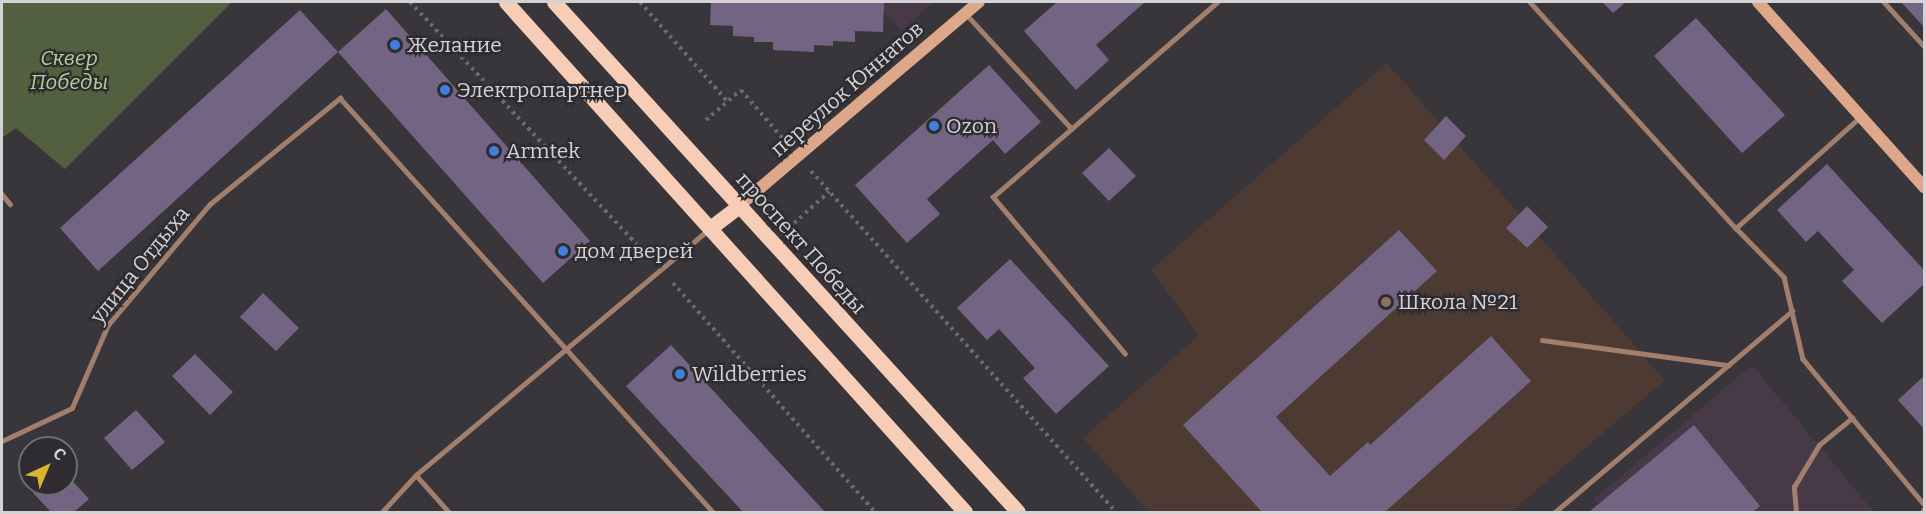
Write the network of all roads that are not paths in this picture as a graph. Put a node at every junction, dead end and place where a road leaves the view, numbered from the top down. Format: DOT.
graph roads {
  1 [pos="506,2"];
  2 [pos="554,2"];
  3 [pos="979,2"];
  4 [pos="1217,2"];
  5 [pos="1530,2"];
  6 [pos="1758,2"];
  7 [pos="1884,2"];
  8 [pos="966,13"];
  9 [pos="1924,46"];
  10 [pos="1861,116"];
  11 [pos="1072,129"];
  12 [pos="1924,187"];
  13 [pos="2,194"];
  14 [pos="10,204"];
  15 [pos="739,206"];
  16 [pos="710,228"];
  17 [pos="1736,228"];
  18 [pos="1792,311"];
  19 [pos="1542,340"];
  20 [pos="566,348"];
  21 [pos="1125,354"];
  22 [pos="1728,365"];
  23 [pos="1852,418"];
  24 [pos="2,441"];
  25 [pos="416,475"];
  26 [pos="1924,504"];
  27 [pos="382,513"];
  28 [pos="449,513"];
  29 [pos="713,513"];
  30 [pos="965,513"];
  31 [pos="1018,513"];
  32 [pos="1555,513"];
  33 [pos="1796,513"];
  1 -- 16 [label="main road"];
  2 -- 15 [label="main road, проспект Победы"];
  3 -- 8 [label="street, переулок Юннатов"];
  4 -- 11 [label="lane"];
  5 -- 17 [label="lane"];
  6 -- 10 [label="street"];
  7 -- 9 [label="lane"];
  8 -- 11 [label="lane"];
  8 -- 15 [label="street, переулок Юннатов"];
  10 -- 12 [label="street"];
  10 -- 17 [label="lane"];
  11 -- 21 [label="lane"];
  13 -- 14 [label="lane"];
  15 -- 16 [label="main road"];
  15 -- 31 [label="main road, проспект Победы"];
  16 -- 20 [label="lane"];
  16 -- 30 [label="main road"];
  17 -- 18 [label="lane"];
  18 -- 22 [label="lane"];
  18 -- 23 [label="lane"];
  19 -- 22 [label="lane"];
  20 -- 24 [label="lane, улица Отдыха"];
  20 -- 25 [label="lane"];
  20 -- 29 [label="lane"];
  22 -- 32 [label="lane"];
  23 -- 26 [label="lane"];
  23 -- 33 [label="lane"];
  25 -- 27 [label="lane"];
  25 -- 28 [label="lane"];
}
